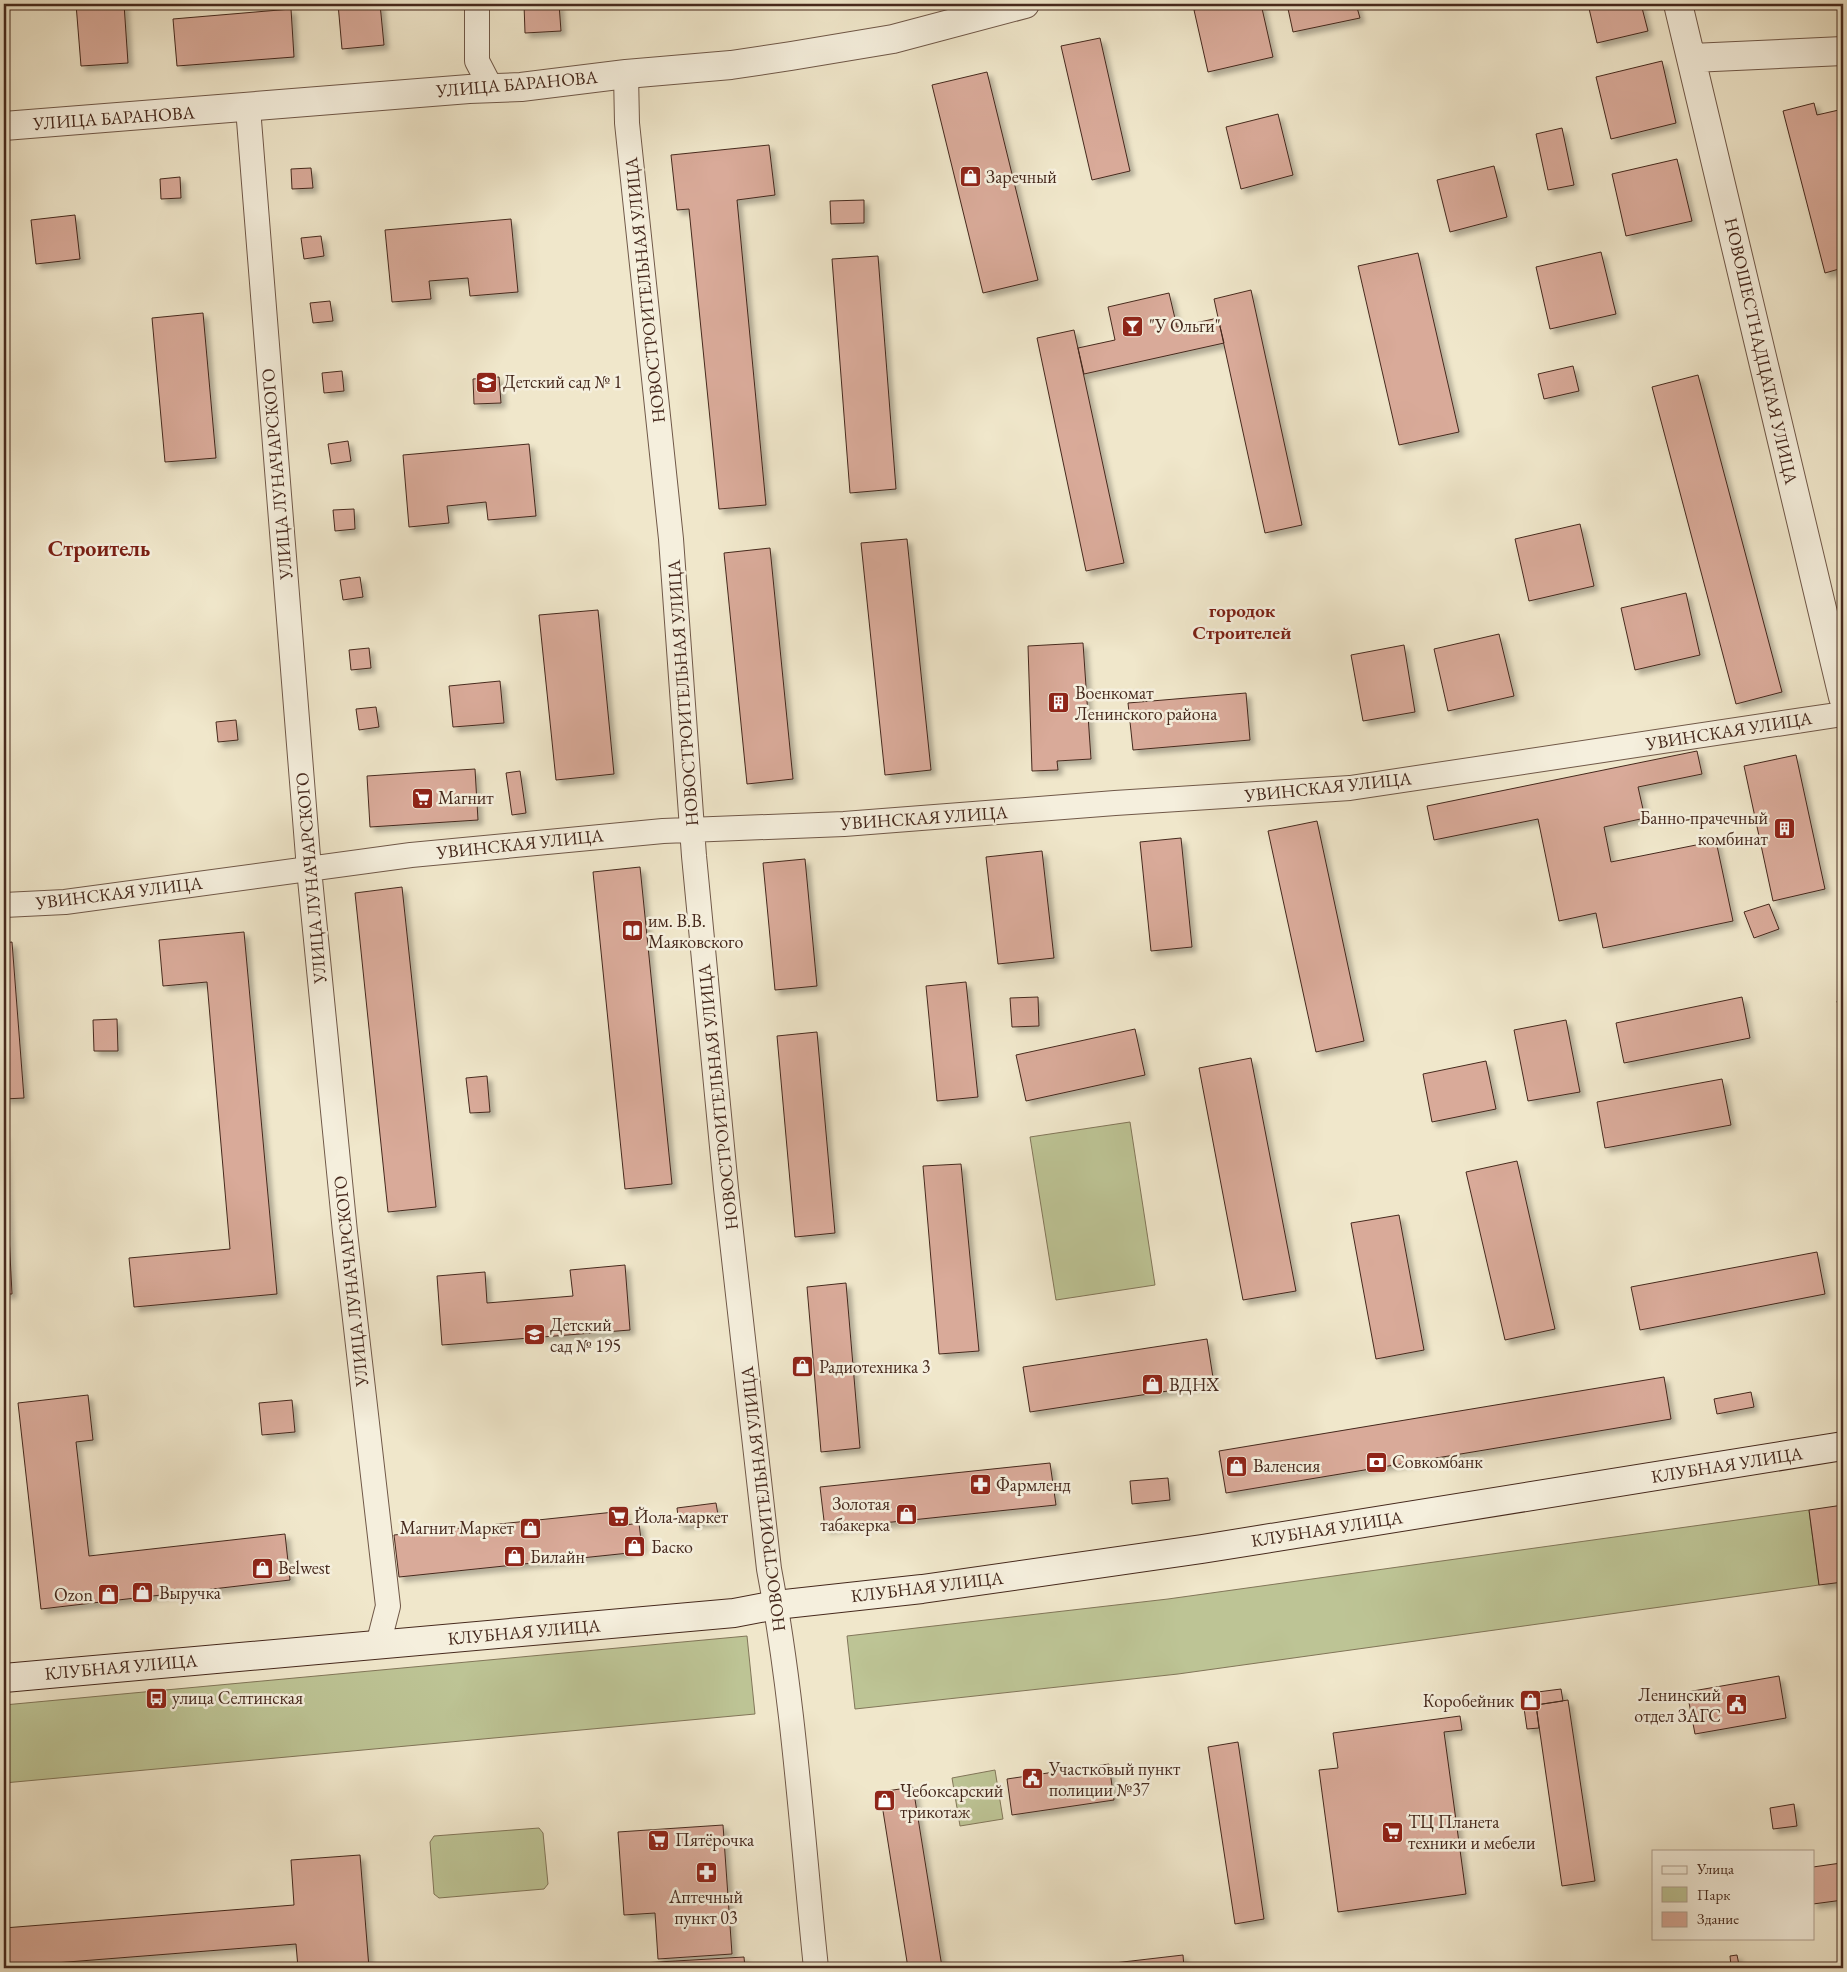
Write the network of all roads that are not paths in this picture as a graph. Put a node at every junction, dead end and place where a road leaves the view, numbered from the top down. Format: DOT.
graph roads {
  1 [pos="477,4"];
  2 [pos="1025,4"];
  3 [pos="1678,4"];
  4 [pos="962,12"];
  5 [pos="1843,51"];
  6 [pos="1692,58"];
  7 [pos="626,74"];
  8 [pos="491,88"];
  9 [pos="248,108"];
  10 [pos="4,126"];
  11 [pos="1843,697"];
  12 [pos="1843,714"];
  13 [pos="693,829"];
  14 [pos="309,869"];
  15 [pos="4,905"];
  16 [pos="1843,1446"];
  17 [pos="776,1604"];
  18 [pos="378,1645"];
  19 [pos="4,1678"];
  20 [pos="816,1968"];
  1 -- 8 [label="street"];
  2 -- 4 [label="street, УЛИЦА БАРАНОВА"];
  3 -- 6 [label="street, НОВОШЕСТНАДЦАТАЯ УЛИЦА"];
  4 -- 7 [label="street, УЛИЦА БАРАНОВА"];
  5 -- 6 [label="street"];
  6 -- 11 [label="street, НОВОШЕСТНАДЦАТАЯ УЛИЦА"];
  7 -- 8 [label="street, УЛИЦА БАРАНОВА"];
  7 -- 13 [label="street, НОВОСТРОИТЕЛЬНАЯ УЛИЦА"];
  8 -- 9 [label="street, УЛИЦА БАРАНОВА"];
  9 -- 10 [label="street, УЛИЦА БАРАНОВА"];
  9 -- 14 [label="street, УЛИЦА ЛУНАЧАРСКОГО"];
  12 -- 13 [label="street, УВИНСКАЯ УЛИЦА"];
  13 -- 14 [label="street, УВИНСКАЯ УЛИЦА"];
  13 -- 17 [label="street, НОВОСТРОИТЕЛЬНАЯ УЛИЦА"];
  14 -- 15 [label="street, УВИНСКАЯ УЛИЦА"];
  14 -- 18 [label="street, УЛИЦА ЛУНАЧАРСКОГО"];
  16 -- 17 [label="street, КЛУБНАЯ УЛИЦА"];
  17 -- 18 [label="street, КЛУБНАЯ УЛИЦА"];
  17 -- 20 [label="street, НОВОСТРОИТЕЛЬНАЯ УЛИЦА"];
  18 -- 19 [label="street, КЛУБНАЯ УЛИЦА"];
}
